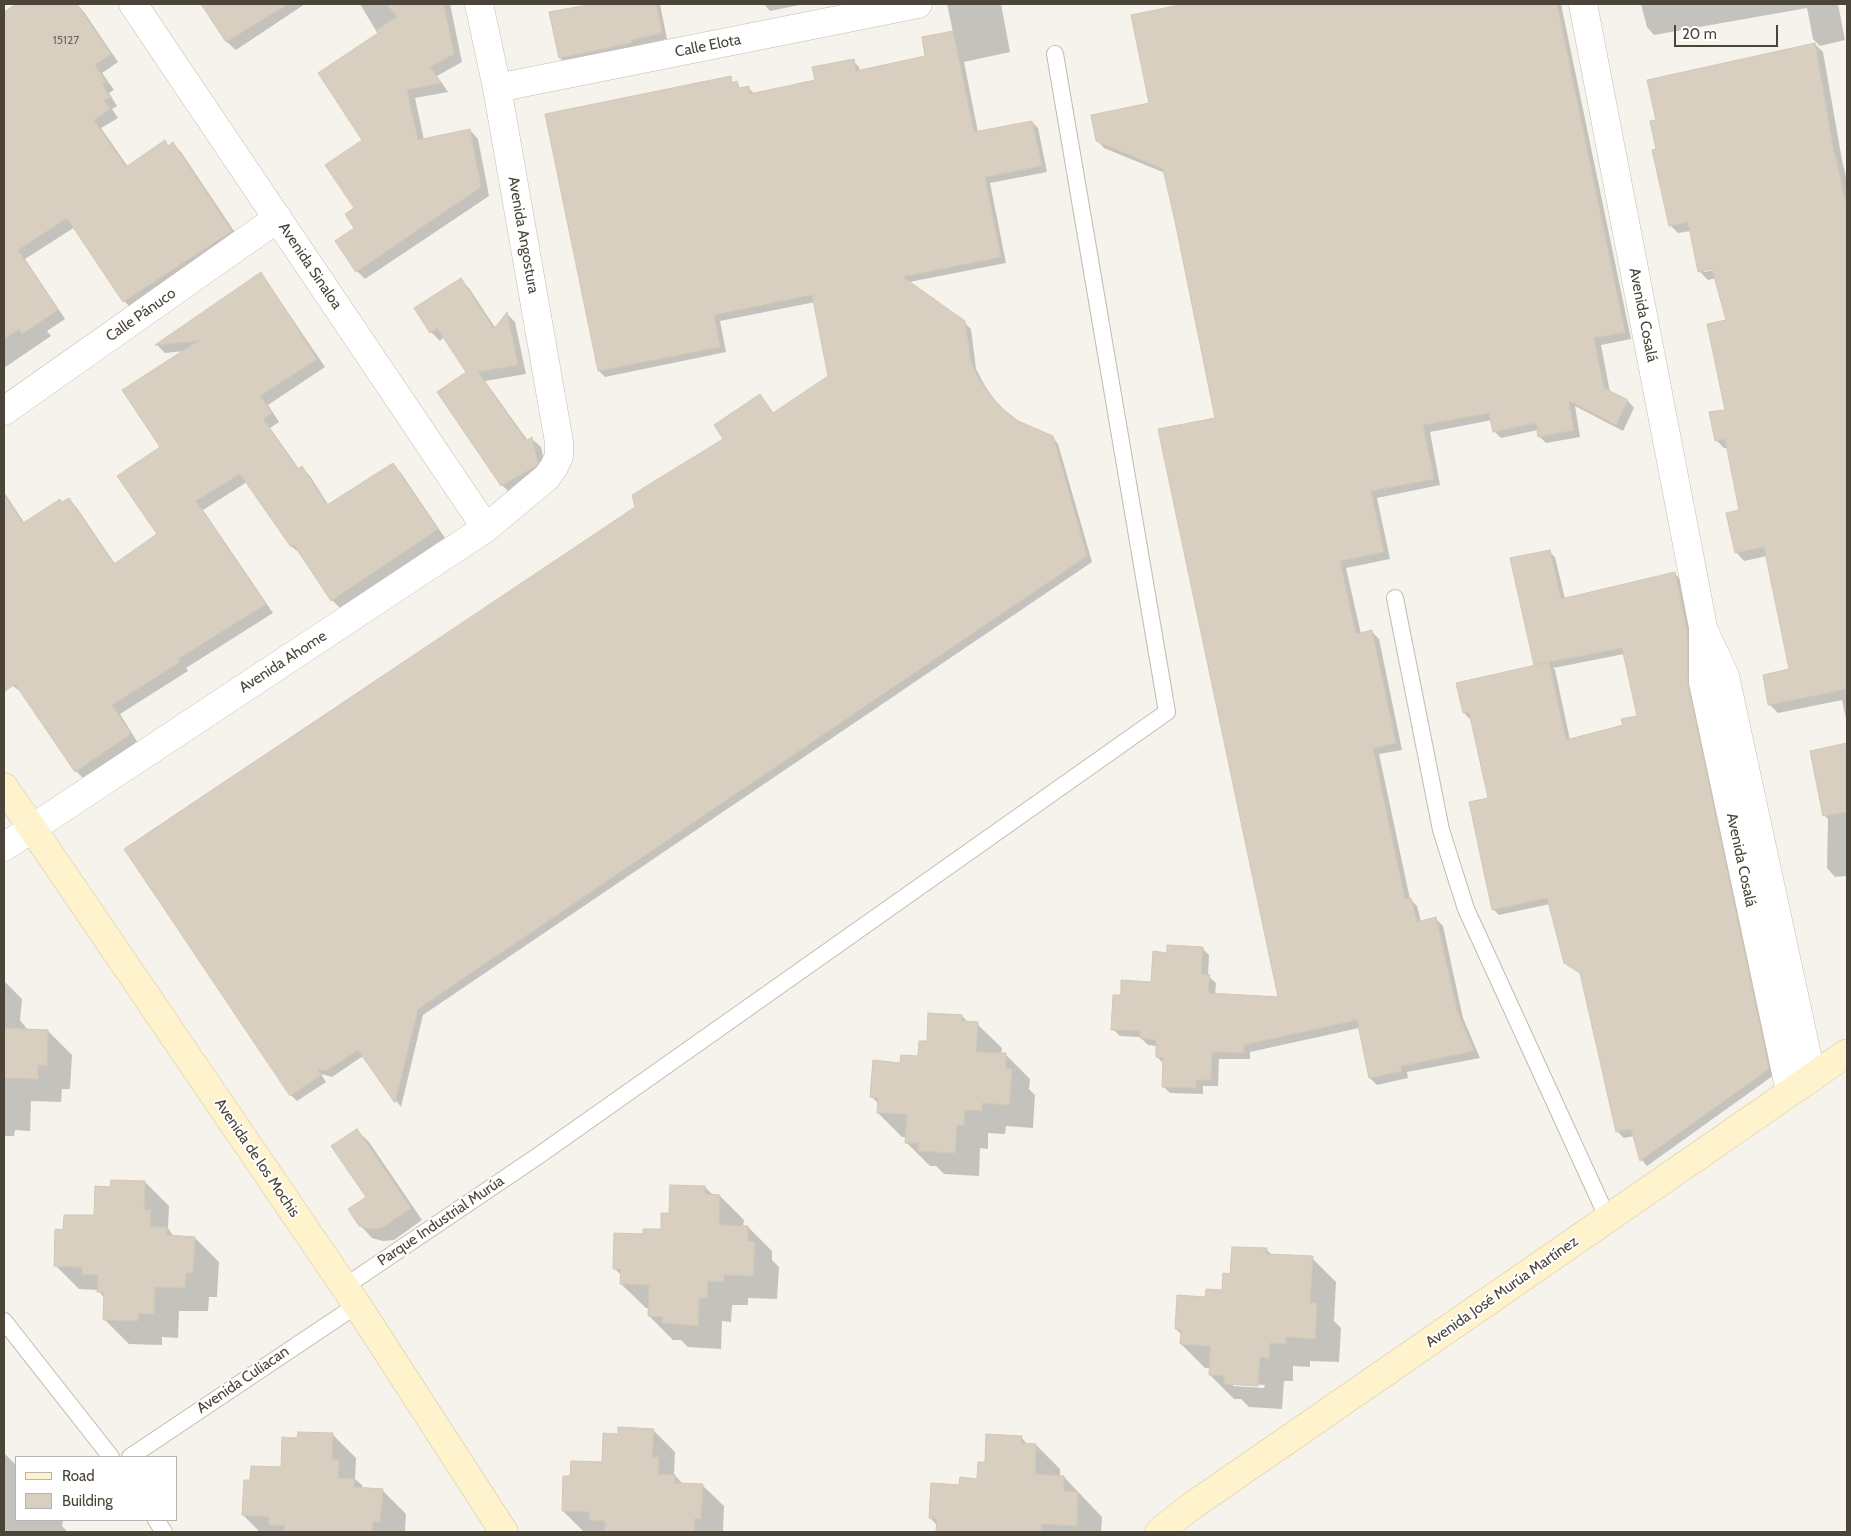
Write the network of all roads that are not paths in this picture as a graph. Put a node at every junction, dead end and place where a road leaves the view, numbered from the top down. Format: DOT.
graph roads {
  1 [pos="133,4"];
  2 [pos="479,4"];
  3 [pos="918,4"];
  4 [pos="1583,4"];
  5 [pos="1055,54"];
  6 [pos="497,88"];
  7 [pos="278,218"];
  8 [pos="4,411"];
  9 [pos="554,467"];
  10 [pos="486,528"];
  11 [pos="1395,598"];
  12 [pos="4,787"];
  13 [pos="31,828"];
  14 [pos="4,847"];
  15 [pos="1847,1053"];
  16 [pos="1801,1085"];
  17 [pos="1608,1219"];
  18 [pos="351,1296"];
  19 [pos="4,1321"];
  20 [pos="110,1456"];
  21 [pos="131,1456"];
  22 [pos="157,1521"];
  23 [pos="164,1532"];
  24 [pos="504,1532"];
  25 [pos="1159,1532"];
  1 -- 7 [label="street, Avenida Sinaloa"];
  2 -- 6 [label="street, Avenida Angostura"];
  3 -- 6 [label="street, Calle Elota"];
  4 -- 16 [label="street, Avenida Cosalá"];
  5 -- 18 [label="lane, Parque Industrial Murúa"];
  6 -- 9 [label="street, Avenida Angostura"];
  7 -- 8 [label="street, Calle Pánuco"];
  7 -- 10 [label="street, Avenida Sinaloa"];
  9 -- 10 [label="street, Avenida Ahome"];
  10 -- 13 [label="street, Avenida Ahome"];
  11 -- 17 [label="lane"];
  12 -- 13 [label="main road, Avenida de los Mochis"];
  13 -- 14 [label="street, Avenida Ahome"];
  13 -- 18 [label="main road, Avenida de los Mochis"];
  15 -- 16 [label="main road, Avenida José Murúa Martínez"];
  16 -- 17 [label="main road, Avenida José Murúa Martínez"];
  17 -- 25 [label="main road, Avenida José Murúa Martínez"];
  18 -- 21 [label="lane, Avenida Culiacan"];
  18 -- 24 [label="main road, Avenida de los Mochis"];
  19 -- 20 [label="lane"];
  22 -- 23 [label="lane"];
}
